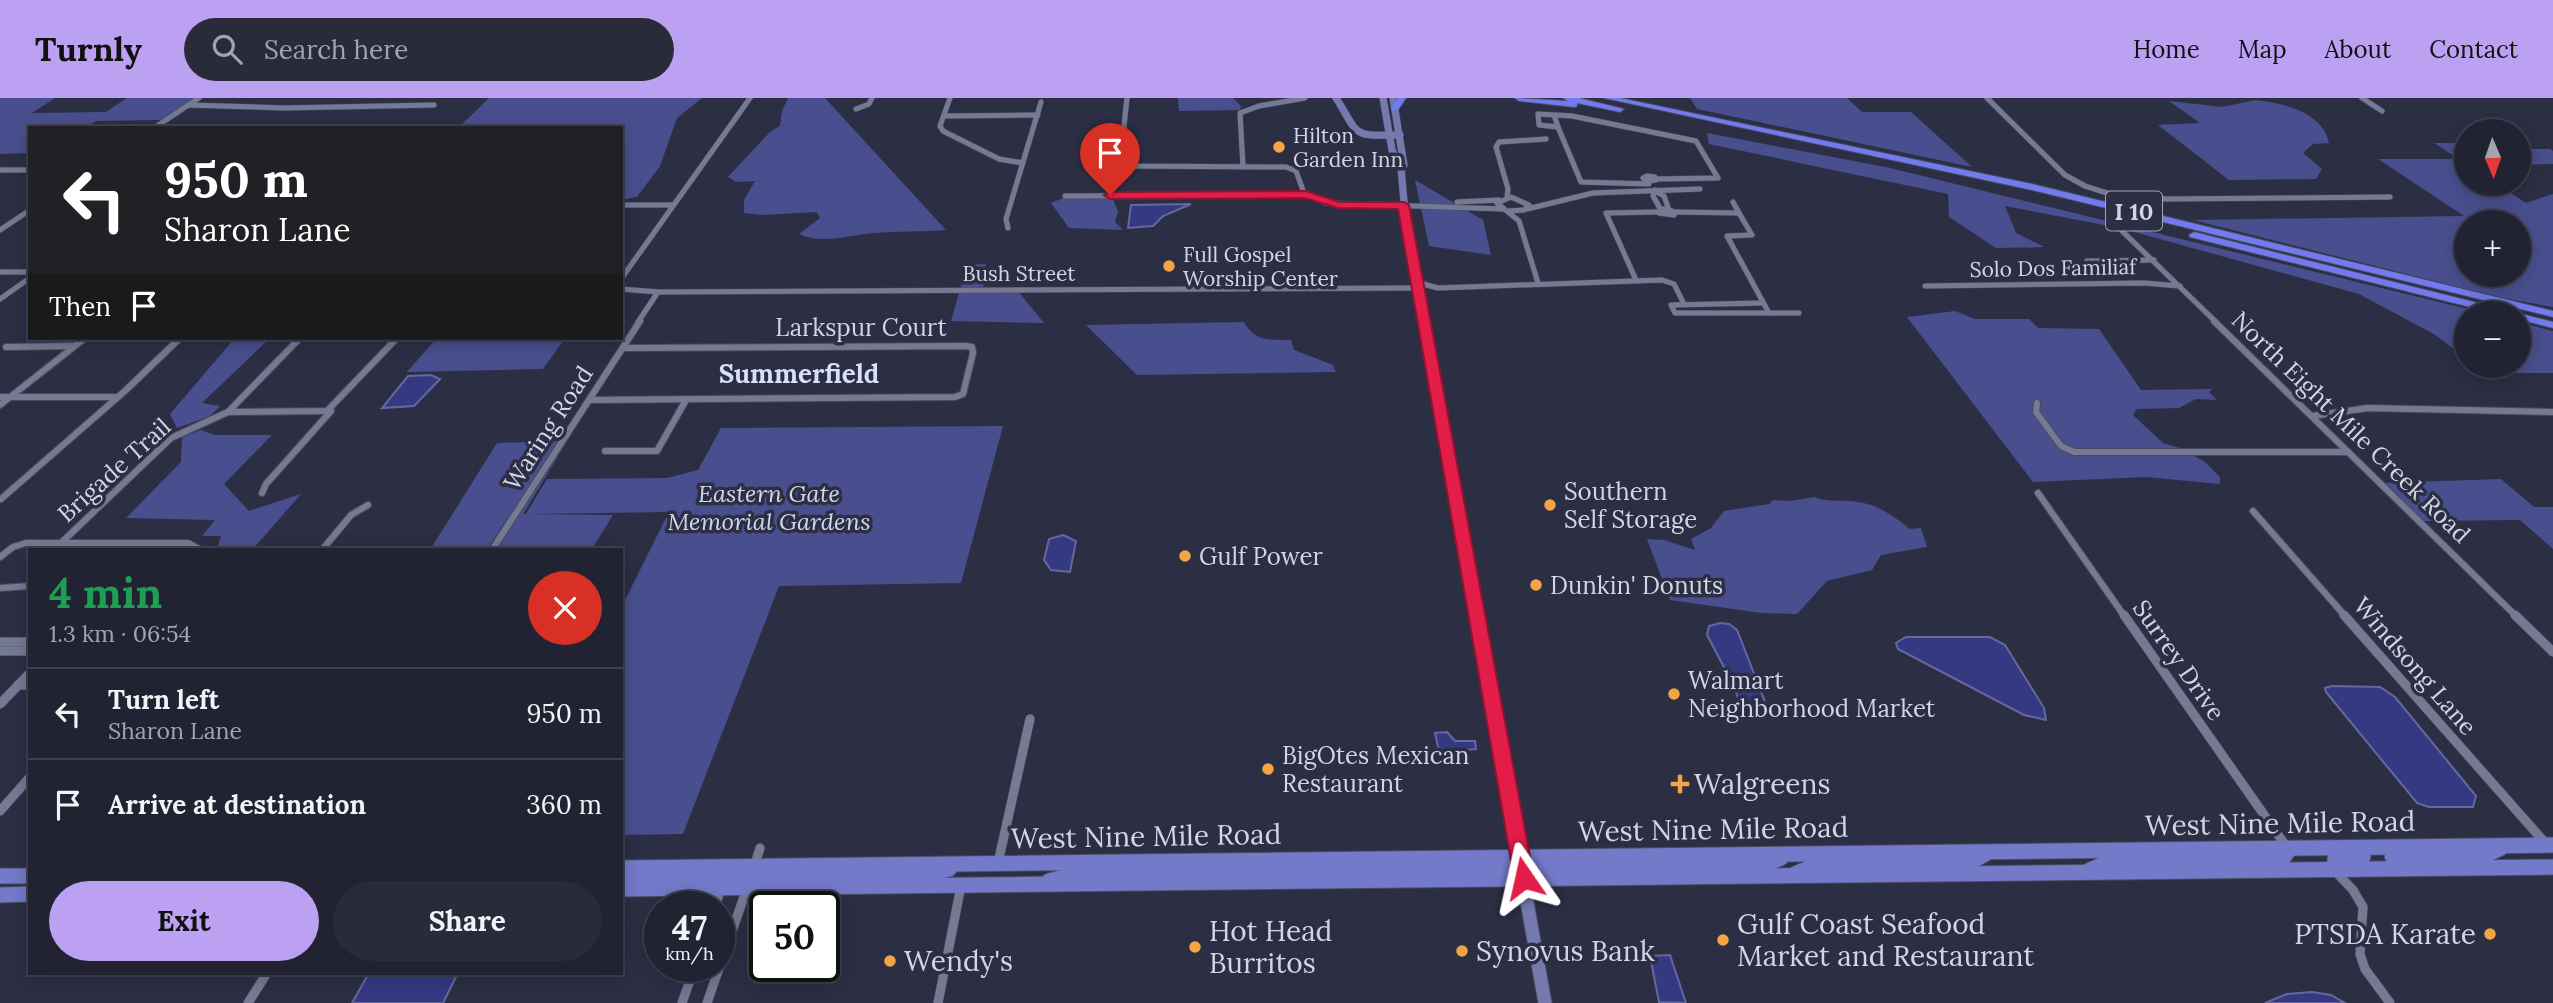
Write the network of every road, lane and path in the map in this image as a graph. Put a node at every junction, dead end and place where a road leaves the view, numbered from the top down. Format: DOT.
graph roads {
  1 [pos="199,98"];
  2 [pos="750,98"];
  3 [pos="872,98"];
  4 [pos="950,98"];
  5 [pos="1126,98"];
  6 [pos="1305,98"];
  7 [pos="1336,98"];
  8 [pos="1383,98"];
  9 [pos="1393,98"];
  10 [pos="1402,98"];
  11 [pos="1519,98"];
  12 [pos="1567,98"];
  13 [pos="1608,98"];
  14 [pos="1987,98"];
  15 [pos="2362,98"];
  16 [pos="1041,102"];
  17 [pos="188,105"];
  18 [pos="434,105"];
  19 [pos="1395,108"];
  20 [pos="856,109"];
  21 [pos="2382,111"];
  22 [pos="1638,113"];
  23 [pos="1038,115"];
  24 [pos="1554,115"];
  25 [pos="945,116"];
  26 [pos="1347,119"];
  27 [pos="157,126"];
  28 [pos="1558,127"];
  29 [pos="1388,129"];
  30 [pos="1399,133"];
  31 [pos="1563,139"];
  32 [pos="1023,163"];
  33 [pos="1243,167"];
  34 [pos="1401,168"];
  35 [pos="0,170"];
  36 [pos="28,170"];
  37 [pos="1718,178"];
  38 [pos="1652,181"];
  39 [pos="1723,186"];
  40 [pos="1700,189"];
  41 [pos="1508,190"];
  42 [pos="1656,191"];
  43 [pos="1306,195"];
  44 [pos="1065,196"];
  45 [pos="2390,197"];
  46 [pos="1507,198"];
  47 [pos="1516,198"];
  48 [pos="1525,200"];
  49 [pos="1499,201"];
  50 [pos="1733,202"];
  51 [pos="623,205"];
  52 [pos="673,205"];
  53 [pos="1404,205"];
  54 [pos="1418,205"];
  55 [pos="1544,205"];
  56 [pos="1506,210"];
  57 [pos="1525,210"];
  58 [pos="28,211"];
  59 [pos="1660,211"];
  60 [pos="1671,211"];
  61 [pos="1739,212"];
  62 [pos="1519,221"];
  63 [pos="1008,228"];
  64 [pos="0,230"];
  65 [pos="2121,230"];
  66 [pos="2154,260"];
  67 [pos="2087,261"];
  68 [pos="623,264"];
  69 [pos="631,264"];
  70 [pos="0,272"];
  71 [pos="28,272"];
  72 [pos="623,276"];
  73 [pos="28,279"];
  74 [pos="1636,280"];
  75 [pos="1538,284"];
  76 [pos="1925,286"];
  77 [pos="2180,286"];
  78 [pos="1438,288"];
  79 [pos="623,289"];
  80 [pos="1418,289"];
  81 [pos="658,292"];
  82 [pos="0,299"];
  83 [pos="2457,301"];
  84 [pos="1684,302"];
  85 [pos="1763,303"];
  86 [pos="1769,313"];
  87 [pos="1799,313"];
  88 [pos="2553,314"];
  89 [pos="2531,319"];
  90 [pos="2553,325"];
  91 [pos="82,340"];
  92 [pos="178,340"];
  93 [pos="298,340"];
  94 [pos="395,340"];
  95 [pos="6,346"];
  96 [pos="74,346"];
  97 [pos="624,348"];
  98 [pos="0,397"];
  99 [pos="10,397"];
  100 [pos="117,397"];
  101 [pos="590,400"];
  102 [pos="686,400"];
  103 [pos="2037,403"];
  104 [pos="0,405"];
  105 [pos="334,408"];
  106 [pos="229,410"];
  107 [pos="2553,412"];
  108 [pos="2312,416"];
  109 [pos="605,451"];
  110 [pos="2348,452"];
  111 [pos="262,493"];
  112 [pos="2038,493"];
  113 [pos="1,499"];
  114 [pos="368,505"];
  115 [pos="2253,511"];
  116 [pos="61,543"];
  117 [pos="197,548"];
  118 [pos="324,548"];
  119 [pos="493,548"];
  120 [pos="0,557"];
  121 [pos="28,586"];
  122 [pos="0,588"];
  123 [pos="0,642"];
  124 [pos="28,642"];
  125 [pos="0,651"];
  126 [pos="28,651"];
  127 [pos="2553,652"];
  128 [pos="28,675"];
  129 [pos="18,685"];
  130 [pos="28,685"];
  131 [pos="0,704"];
  132 [pos="1030,719"];
  133 [pos="28,780"];
  134 [pos="0,811"];
  135 [pos="2550,845"];
  136 [pos="2505,846"];
  137 [pos="760,848"];
  138 [pos="2289,849"];
  139 [pos="1989,853"];
  140 [pos="1791,855"];
  141 [pos="1520,858"];
  142 [pos="998,863"];
  143 [pos="2553,867"];
  144 [pos="623,868"];
  145 [pos="2334,869"];
  146 [pos="2087,872"];
  147 [pos="1794,875"];
  148 [pos="0,876"];
  149 [pos="28,876"];
  150 [pos="750,877"];
  151 [pos="623,878"];
  152 [pos="1524,878"];
  153 [pos="961,886"];
  154 [pos="1031,886"];
  155 [pos="722,888"];
  156 [pos="623,889"];
  157 [pos="721,891"];
  158 [pos="28,894"];
  159 [pos="0,895"];
  160 [pos="266,975"];
  161 [pos="689,982"];
  162 [pos="248,1003"];
  163 [pos="682,1003"];
  164 [pos="707,1003"];
  165 [pos="938,1003"];
  166 [pos="1545,1003"];
  167 [pos="2390,1003"];
  1 -- 17 [label="street"];
  2 -- 52 [label="street"];
  3 -- 20 [label="street"];
  4 -- 25 [label="street"];
  5 -- 33 [label="street"];
  6 -- 33 [label="street"];
  7 -- 26 [label="main road"];
  8 -- 29 [label="main road"];
  9 -- 19 [label="main road"];
  10 -- 19 [label="highway"];
  11 -- 22 [label="highway"];
  12 -- 22 [label="highway, I 10"];
  13 -- 88 [label="highway, I 10"];
  14 -- 45 [label="street"];
  15 -- 21 [label="street"];
  16 -- 23 [label="street"];
  17 -- 18 [label="street"];
  17 -- 27 [label="street"];
  19 -- 30 [label="main road"];
  22 -- 83 [label="highway, I 10"];
  23 -- 25 [label="street"];
  23 -- 32 [label="street"];
  24 -- 28 [label="street"];
  24 -- 28 [label="street"];
  24 -- 37 [label="street"];
  25 -- 32 [label="street"];
  26 -- 29 [label="main road"];
  26 -- 29 [label="main road"];
  28 -- 31 [label="street"];
  29 -- 30 [label="main road"];
  29 -- 34 [label="main road"];
  30 -- 34 [label="main road"];
  31 -- 38 [label="street"];
  31 -- 41 [label="street"];
  32 -- 63 [label="street"];
  33 -- 43 [label="street"];
  34 -- 53 [label="main road"];
  35 -- 36 [label="street"];
  37 -- 38 [label="street"];
  37 -- 39 [label="street"];
  38 -- 42 [label="street"];
  40 -- 42 [label="street"];
  41 -- 46 [label="street"];
  41 -- 47 [label="street"];
  42 -- 55 [label="street"];
  42 -- 59 [label="street"];
  42 -- 60 [label="street"];
  43 -- 44 [label="street"];
  43 -- 53 [label="street"];
  46 -- 47 [label="street"];
  46 -- 49 [label="street"];
  47 -- 48 [label="street"];
  48 -- 55 [label="street"];
  48 -- 57 [label="street"];
  49 -- 54 [label="street"];
  49 -- 56 [label="street"];
  50 -- 61 [label="street"];
  51 -- 52 [label="street"];
  52 -- 69 [label="street"];
  53 -- 54 [label="street"];
  53 -- 80 [label="main road"];
  54 -- 56 [label="street"];
  55 -- 57 [label="street"];
  56 -- 57 [label="street"];
  56 -- 62 [label="street"];
  57 -- 62 [label="street"];
  58 -- 64 [label="street"];
  59 -- 60 [label="street"];
  59 -- 74 [label="street"];
  60 -- 61 [label="street"];
  61 -- 85 [label="street"];
  62 -- 75 [label="street"];
  65 -- 66 [label="street, North Eight Mile Creek Road"];
  66 -- 67 [label="street"];
  66 -- 77 [label="street, North Eight Mile Creek Road"];
  68 -- 69 [label="street"];
  69 -- 72 [label="street"];
  70 -- 71 [label="street"];
  73 -- 82 [label="street"];
  74 -- 75 [label="street"];
  74 -- 84 [label="street"];
  75 -- 78 [label="street"];
  76 -- 77 [label="street, Solo Dos Familiaf"];
  77 -- 108 [label="street, North Eight Mile Creek Road"];
  78 -- 80 [label="street"];
  78 -- 80 [label="street"];
  79 -- 81 [label="street, Bush Street"];
  80 -- 81 [label="street, Bush Street"];
  80 -- 141 [label="main road"];
  81 -- 97 [label="street, Waring Road"];
  84 -- 85 [label="street"];
  84 -- 86 [label="street"];
  85 -- 86 [label="street"];
  86 -- 87 [label="street"];
  89 -- 90 [label="highway"];
  91 -- 96 [label="street"];
  92 -- 100 [label="street"];
  93 -- 106 [label="street"];
  94 -- 105 [label="street"];
  95 -- 96 [label="street"];
  96 -- 99 [label="street"];
  97 -- 101 [label="street, Waring Road"];
  97 -- 102 [label="street, Larkspur Court"];
  98 -- 99 [label="street"];
  99 -- 100 [label="street"];
  99 -- 104 [label="street"];
  100 -- 113 [label="street"];
  101 -- 102 [label="street, Larkspur Court"];
  101 -- 119 [label="street, Waring Road"];
  102 -- 109 [label="street"];
  103 -- 110 [label="street"];
  105 -- 106 [label="street"];
  105 -- 111 [label="street"];
  106 -- 116 [label="street, Brigade Trail"];
  107 -- 108 [label="street"];
  108 -- 110 [label="street, North Eight Mile Creek Road"];
  110 -- 127 [label="street, North Eight Mile Creek Road"];
  112 -- 138 [label="street, Surrey Drive"];
  114 -- 118 [label="street"];
  115 -- 135 [label="street, Windsong Lane"];
  116 -- 117 [label="street"];
  116 -- 120 [label="street"];
  121 -- 122 [label="street"];
  123 -- 124 [label="street"];
  125 -- 126 [label="street"];
  128 -- 129 [label="street"];
  129 -- 130 [label="street"];
  129 -- 131 [label="street"];
  132 -- 142 [label="street"];
  133 -- 134 [label="street"];
  135 -- 136 [label="main road, West Nine Mile Road"];
  136 -- 138 [label="main road, West Nine Mile Road"];
  136 -- 145 [label="main road"];
  137 -- 150 [label="street"];
  138 -- 139 [label="main road, West Nine Mile Road"];
  138 -- 146 [label="main road"];
  139 -- 140 [label="main road, West Nine Mile Road"];
  139 -- 147 [label="main road"];
  140 -- 141 [label="main road, West Nine Mile Road"];
  140 -- 152 [label="main road"];
  141 -- 142 [label="main road, West Nine Mile Road"];
  141 -- 152 [label="main road"];
  141 -- 154 [label="main road"];
  142 -- 150 [label="main road, West Nine Mile Road"];
  143 -- 145 [label="main road, West Nine Mile Road"];
  144 -- 150 [label="main road, West Nine Mile Road"];
  145 -- 146 [label="main road, West Nine Mile Road"];
  145 -- 167 [label="street"];
  146 -- 147 [label="main road, West Nine Mile Road"];
  147 -- 152 [label="main road, West Nine Mile Road"];
  148 -- 149 [label="main road"];
  150 -- 151 [label="main road"];
  150 -- 153 [label="main road, West Nine Mile Road"];
  150 -- 155 [label="main road, West Nine Mile Road"];
  150 -- 164 [label="street"];
  152 -- 154 [label="main road, West Nine Mile Road"];
  152 -- 166 [label="main road"];
  153 -- 154 [label="main road, West Nine Mile Road"];
  153 -- 165 [label="street"];
  155 -- 156 [label="main road, West Nine Mile Road"];
  155 -- 157 [label="street"];
  158 -- 159 [label="main road"];
  160 -- 162 [label="street"];
  161 -- 163 [label="street"];
}
